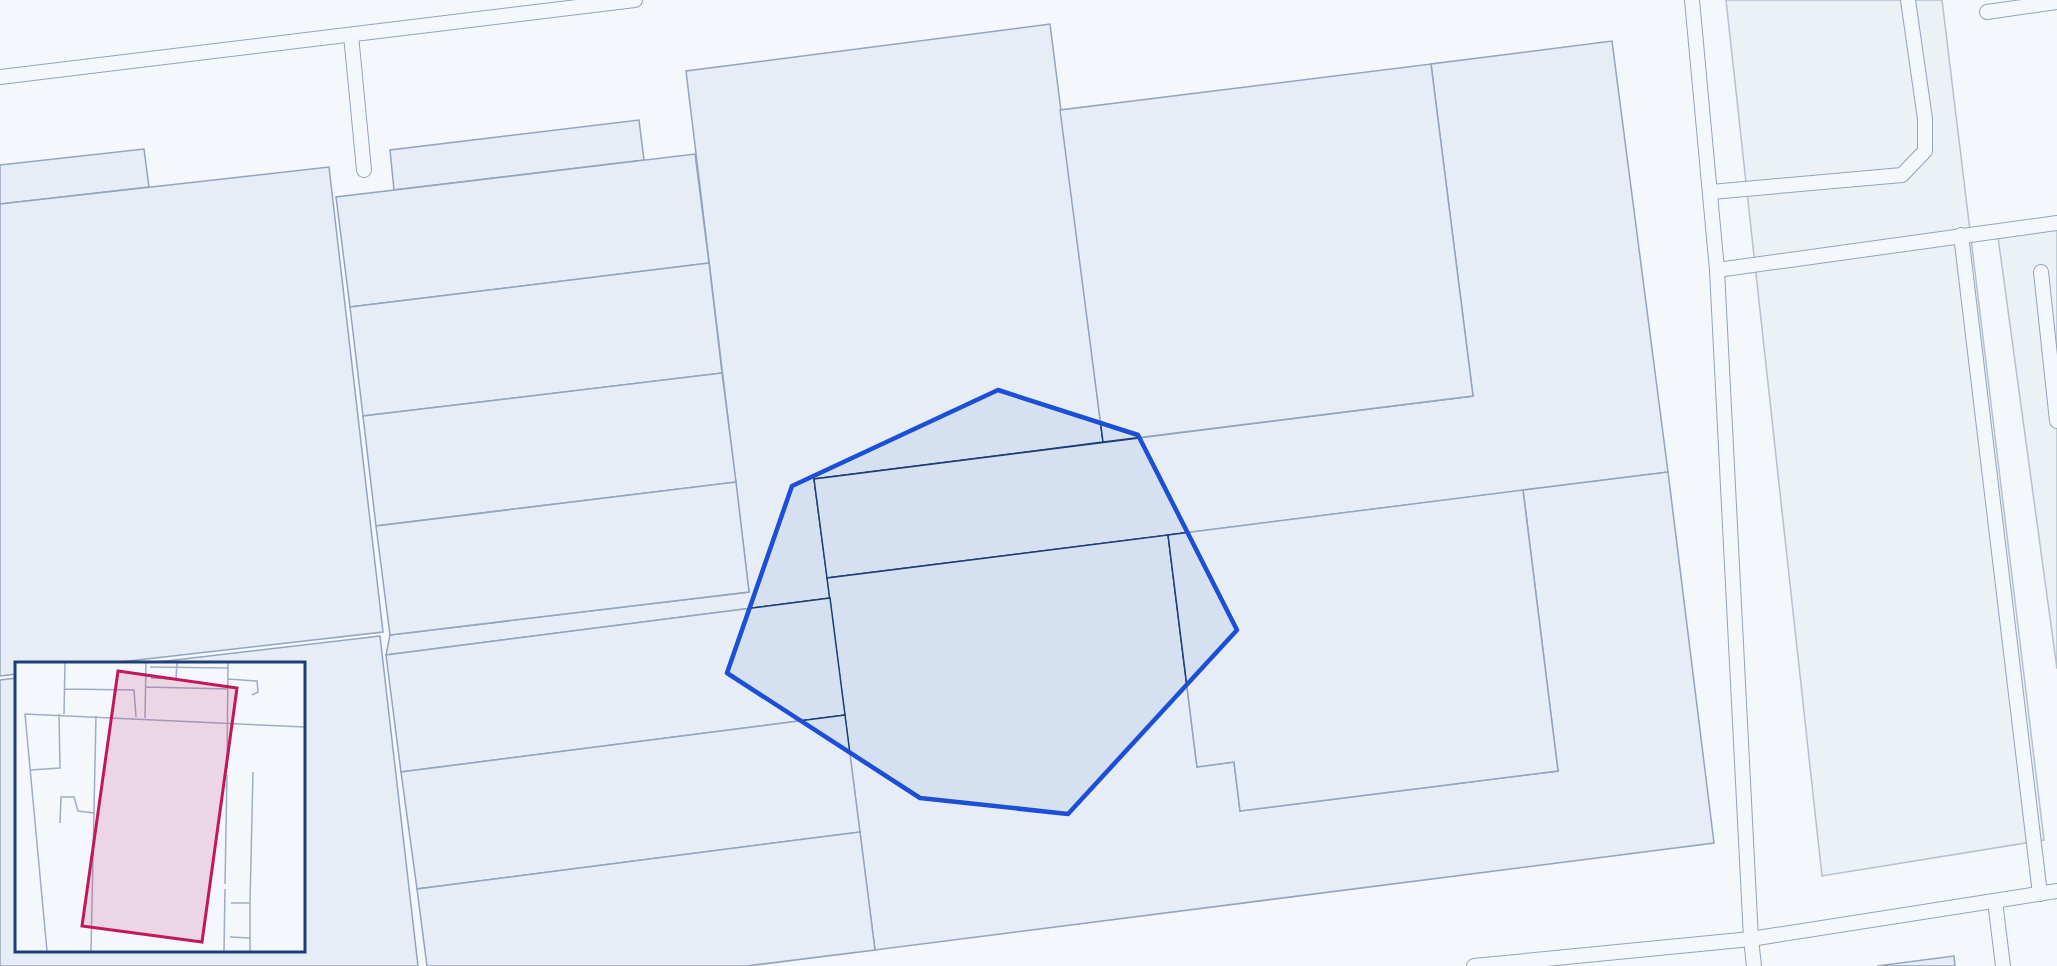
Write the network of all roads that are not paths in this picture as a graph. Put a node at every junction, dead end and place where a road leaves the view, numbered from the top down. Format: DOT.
graph roads {
  1 [pos="635,0"];
  2 [pos="1692,0"];
  3 [pos="1908,0"];
  4 [pos="2057,3"];
  5 [pos="1987,12"];
  6 [pos="351,35"];
  7 [pos="0,77"];
  8 [pos="364,170"];
  9 [pos="1711,192"];
  10 [pos="2057,223"];
  11 [pos="1960,235"];
  12 [pos="1717,270"];
  13 [pos="2041,272"];
  14 [pos="2057,421"];
  15 [pos="2057,891"];
  16 [pos="2040,894"];
  17 [pos="1995,901"];
  18 [pos="1751,939"];
  19 [pos="1474,966"];
  20 [pos="1754,966"];
  21 [pos="2003,966"];
  1 -- 6 [label="lane"];
  2 -- 9 [label="lane"];
  3 -- 9 [label="lane"];
  4 -- 5 [label="lane"];
  6 -- 7 [label="lane"];
  6 -- 8 [label="lane"];
  9 -- 12 [label="lane"];
  10 -- 11 [label="lane"];
  11 -- 12 [label="lane"];
  11 -- 16 [label="lane"];
  12 -- 18 [label="lane"];
  13 -- 14 [label="lane"];
  15 -- 16 [label="lane"];
  16 -- 17 [label="lane"];
  17 -- 18 [label="lane"];
  17 -- 21 [label="lane"];
  18 -- 19 [label="lane"];
  18 -- 20 [label="lane"];
}
